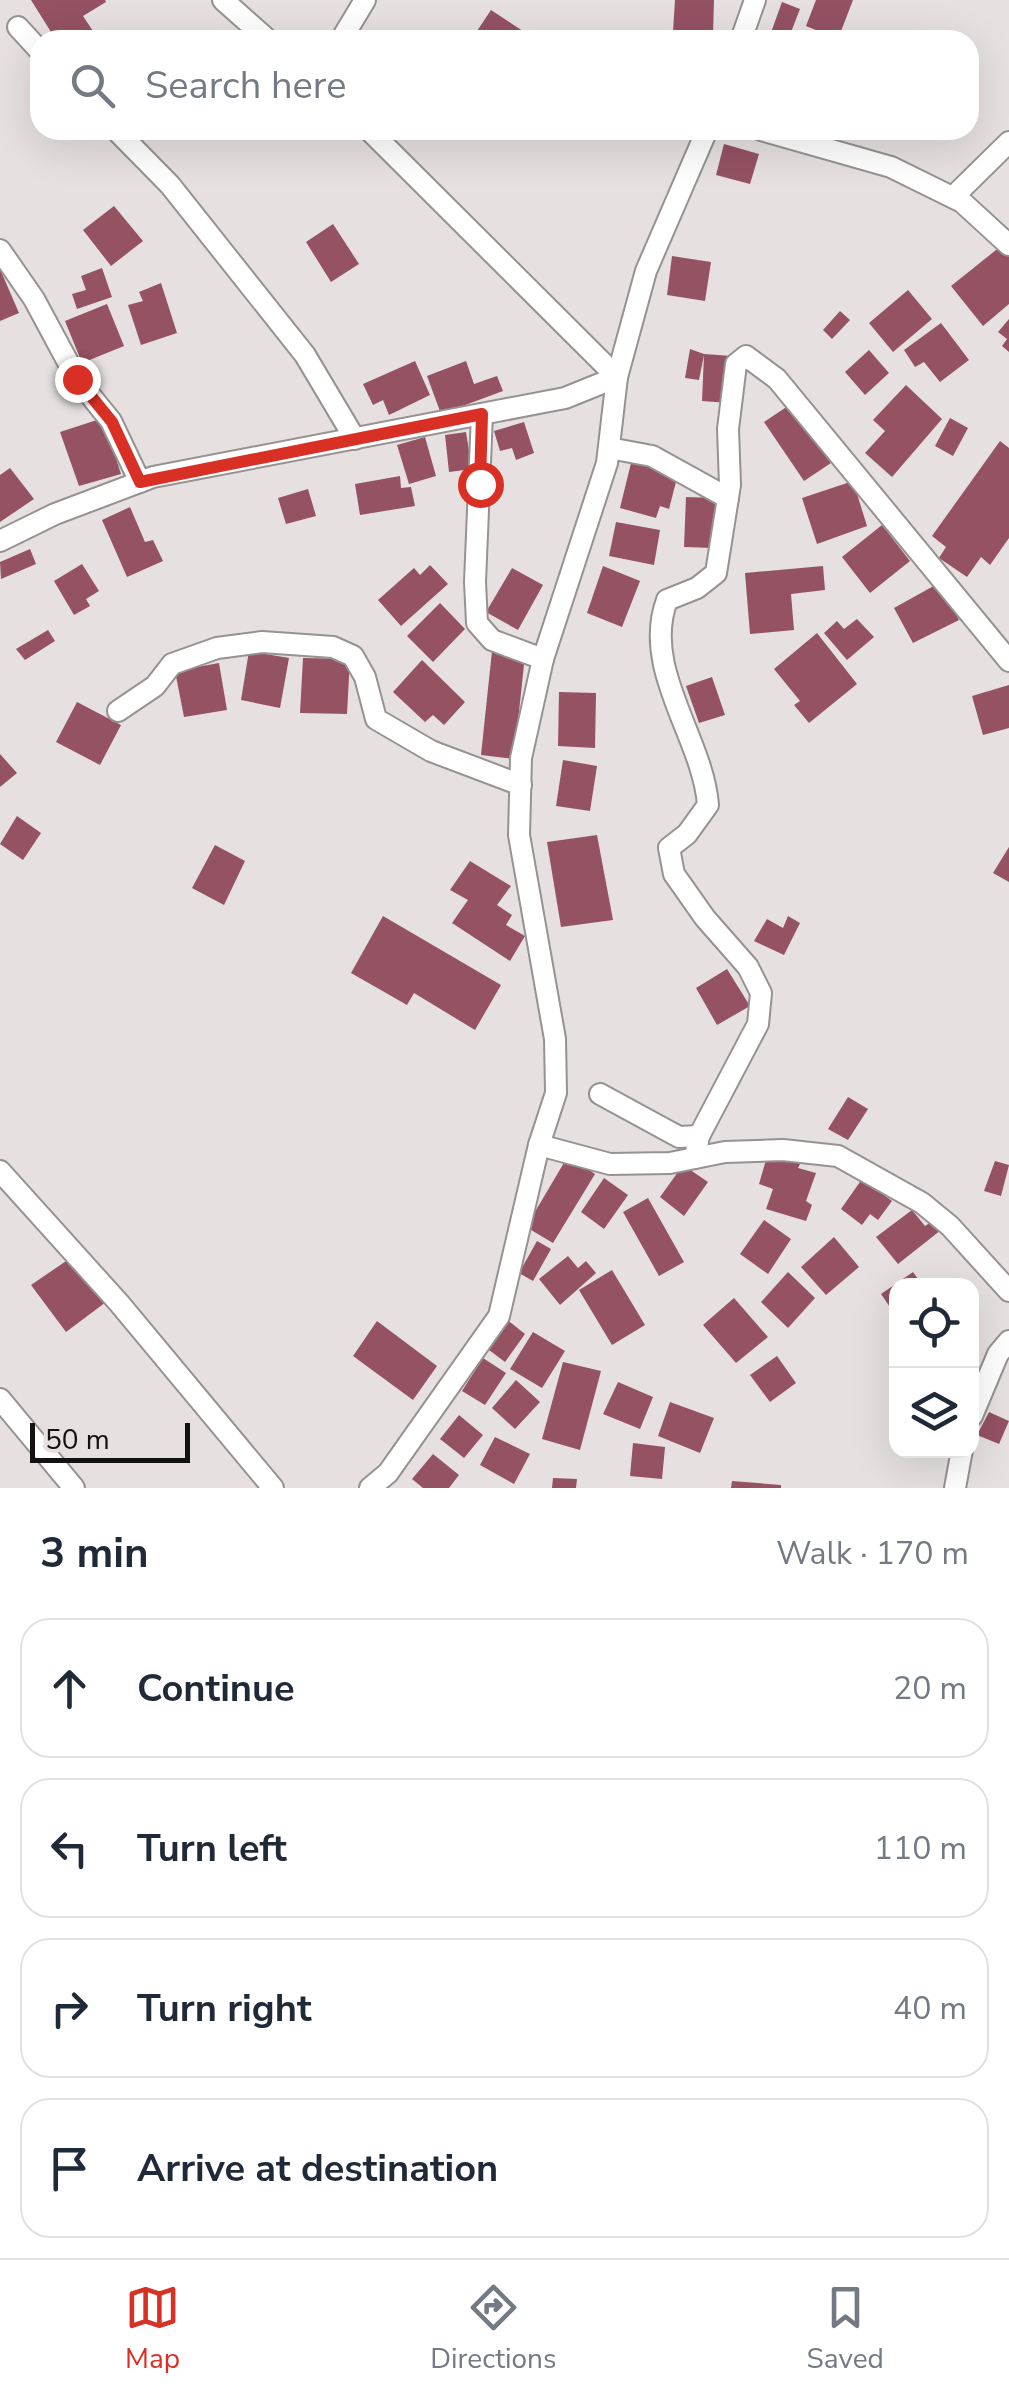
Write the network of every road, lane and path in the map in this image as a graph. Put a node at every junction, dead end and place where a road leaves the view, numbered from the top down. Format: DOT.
graph roads {
  1 [pos="223,0"];
  2 [pos="365,0"];
  3 [pos="755,0"];
  4 [pos="18,28"];
  5 [pos="257,30"];
  6 [pos="348,30"];
  7 [pos="744,30"];
  8 [pos="30,41"];
  9 [pos="126,140"];
  10 [pos="379,140"];
  11 [pos="702,140"];
  12 [pos="796,140"];
  13 [pos="1009,142"];
  14 [pos="953,198"];
  15 [pos="1009,246"];
  16 [pos="0,250"];
  17 [pos="617,377"];
  18 [pos="482,414"];
  19 [pos="355,438"];
  20 [pos="609,448"];
  21 [pos="140,482"];
  22 [pos="728,498"];
  23 [pos="0,541"];
  24 [pos="543,659"];
  25 [pos="1009,661"];
  26 [pos="118,711"];
  27 [pos="520,785"];
  28 [pos="600,1094"];
  29 [pos="699,1136"];
  30 [pos="538,1145"];
  31 [pos="695,1158"];
  32 [pos="0,1171"];
  33 [pos="1009,1291"];
  34 [pos="1009,1340"];
  35 [pos="0,1399"];
  36 [pos="979,1399"];
  37 [pos="961,1458"];
  38 [pos="392,1480"];
  39 [pos="74,1488"];
  40 [pos="273,1488"];
  41 [pos="370,1488"];
  42 [pos="955,1488"];
  1 -- 5 [label="street"];
  2 -- 6 [label="street"];
  3 -- 7 [label="street"];
  4 -- 8 [label="street"];
  9 -- 19 [label="street"];
  10 -- 17 [label="street"];
  11 -- 17 [label="street"];
  12 -- 14 [label="street"];
  13 -- 14 [label="street"];
  14 -- 15 [label="street"];
  16 -- 21 [label="street"];
  17 -- 18 [label="street"];
  17 -- 20 [label="street"];
  18 -- 19 [label="street"];
  18 -- 24 [label="street"];
  19 -- 21 [label="street"];
  20 -- 22 [label="street"];
  20 -- 24 [label="street"];
  21 -- 23 [label="street"];
  22 -- 25 [label="street"];
  22 -- 29 [label="street"];
  24 -- 27 [label="street"];
  26 -- 27 [label="street"];
  27 -- 30 [label="street"];
  28 -- 29 [label="street"];
  29 -- 31 [label="street"];
  30 -- 31 [label="street"];
  30 -- 38 [label="street"];
  31 -- 33 [label="street"];
  32 -- 40 [label="street"];
  34 -- 36 [label="street"];
  35 -- 39 [label="street"];
  37 -- 42 [label="street"];
  38 -- 41 [label="street"];
}
